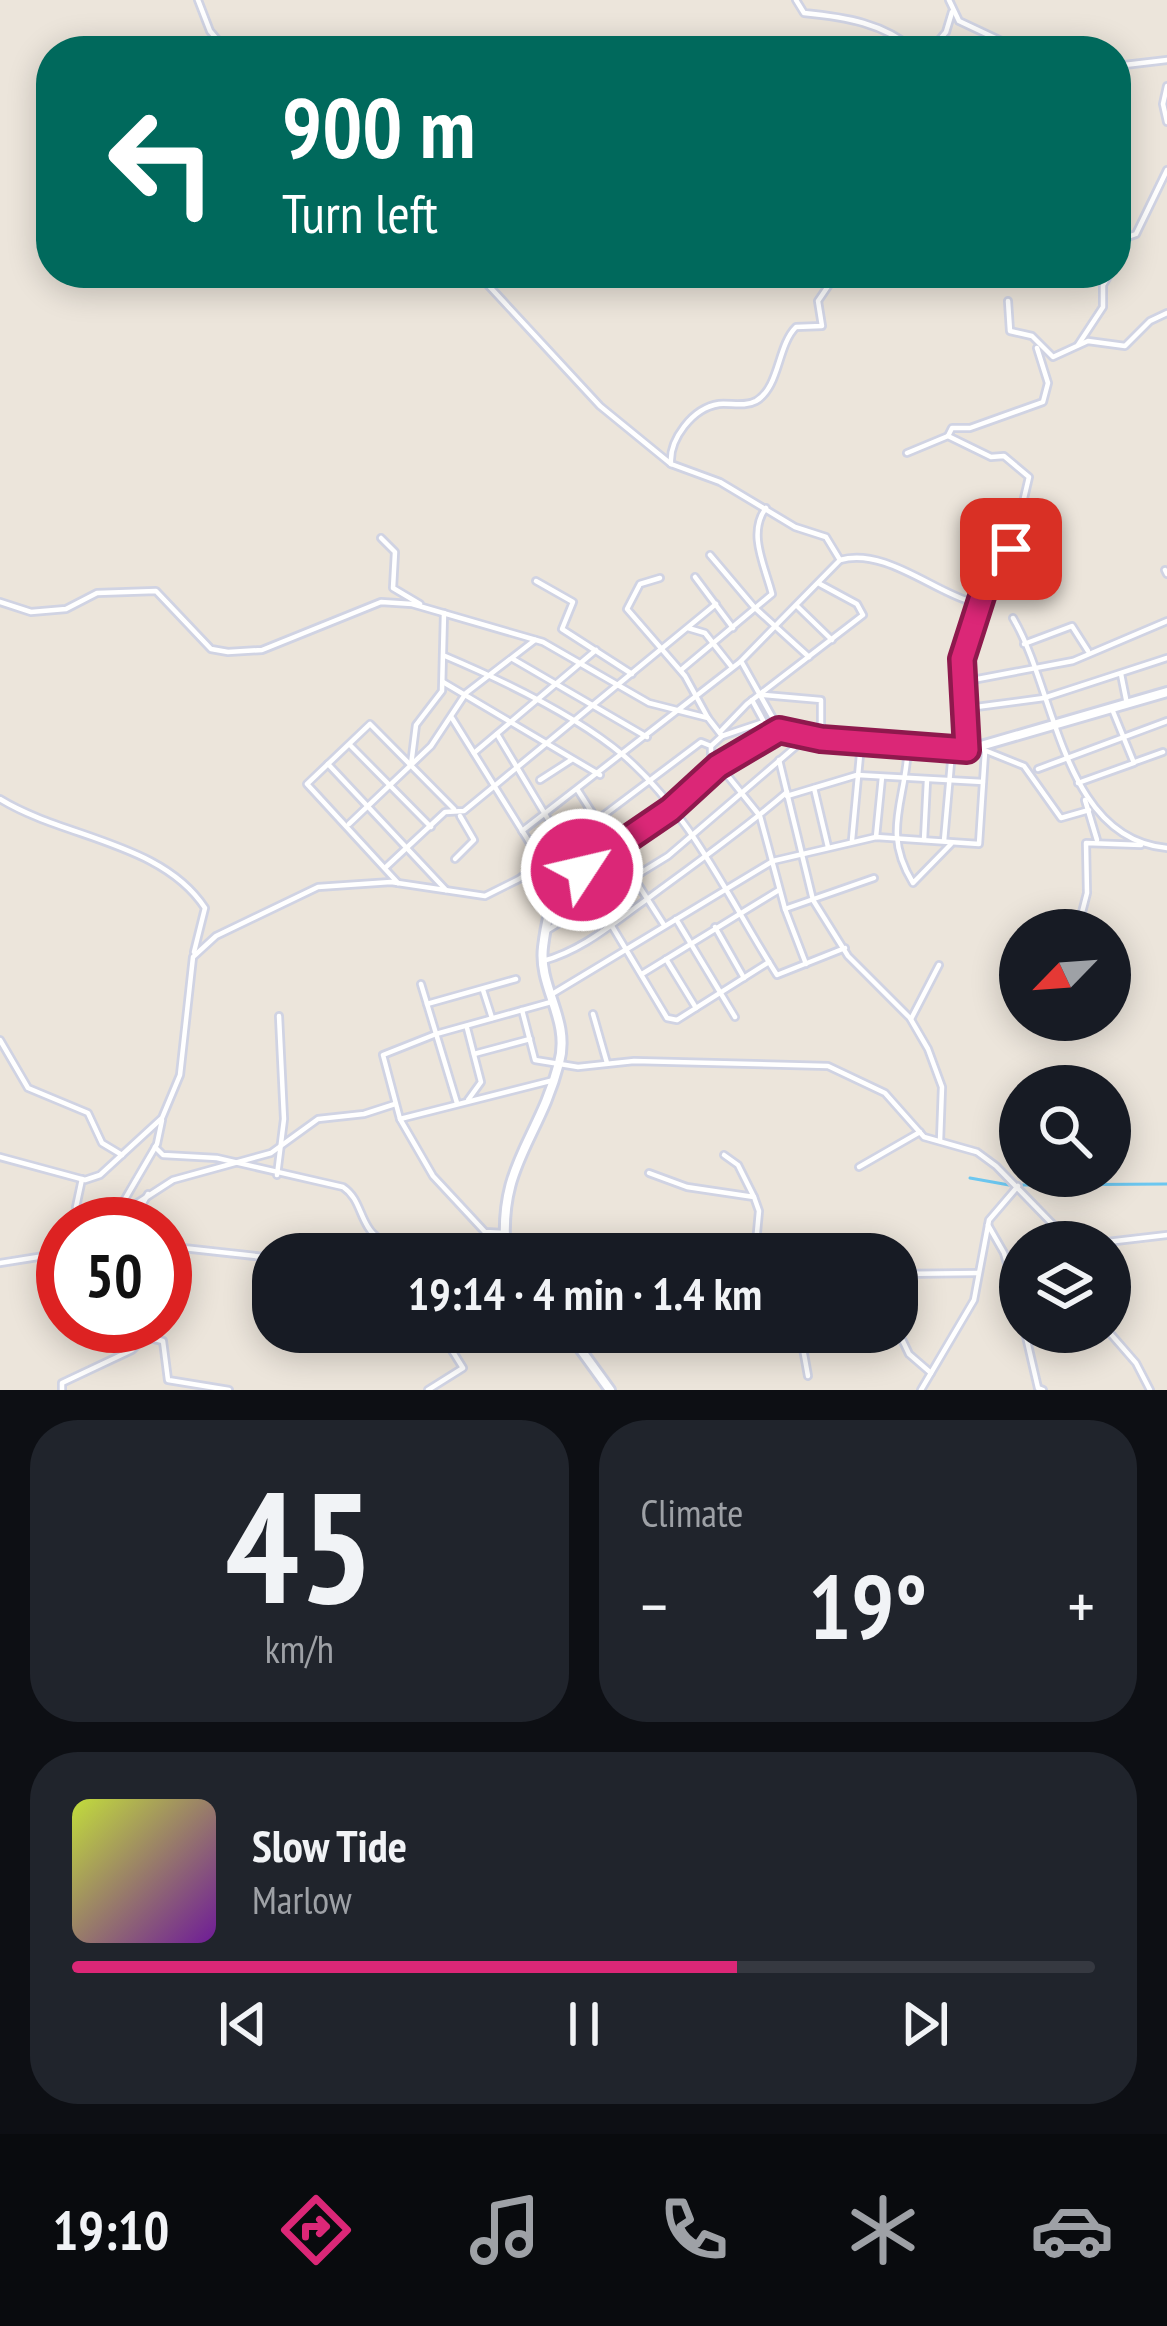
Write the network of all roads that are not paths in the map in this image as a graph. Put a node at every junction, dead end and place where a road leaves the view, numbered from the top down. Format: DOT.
graph roads {
  1 [pos="198,0"];
  2 [pos="796,0"];
  3 [pos="951,3"];
  4 [pos="214,36"];
  5 [pos="895,36"];
  6 [pos="943,36"];
  7 [pos="992,36"];
  8 [pos="1167,59"];
  9 [pos="1131,64"];
  10 [pos="1167,86"];
  11 [pos="1167,122"];
  12 [pos="1167,170"];
  13 [pos="1131,236"];
  14 [pos="491,288"];
  15 [pos="827,288"];
  16 [pos="1103,288"];
  17 [pos="1008,301"];
  18 [pos="1167,313"];
  19 [pos="1035,343"];
  20 [pos="1078,345"];
  21 [pos="948,436"];
  22 [pos="907,453"];
  23 [pos="671,464"];
  24 [pos="766,507"];
  25 [pos="381,538"];
  26 [pos="710,555"];
  27 [pos="840,560"];
  28 [pos="694,577"];
  29 [pos="660,578"];
  30 [pos="536,580"];
  31 [pos="819,584"];
  32 [pos="0,602"];
  33 [pos="716,604"];
  34 [pos="796,605"];
  35 [pos="424,608"];
  36 [pos="756,608"];
  37 [pos="975,610"];
  38 [pos="444,613"];
  39 [pos="1012,618"];
  40 [pos="1167,621"];
  41 [pos="776,625"];
  42 [pos="688,628"];
  43 [pos="733,628"];
  44 [pos="536,640"];
  45 [pos="832,640"];
  46 [pos="714,642"];
  47 [pos="1024,644"];
  48 [pos="664,648"];
  49 [pos="596,650"];
  50 [pos="1088,651"];
  51 [pos="446,656"];
  52 [pos="808,657"];
  53 [pos="1167,658"];
  54 [pos="513,659"];
  55 [pos="741,661"];
  56 [pos="582,666"];
  57 [pos="732,668"];
  58 [pos="681,670"];
  59 [pos="1034,671"];
  60 [pos="1121,673"];
  61 [pos="632,674"];
  62 [pos="491,676"];
  63 [pos="443,682"];
  64 [pos="962,682"];
  65 [pos="558,686"];
  66 [pos="617,686"];
  67 [pos="1167,692"];
  68 [pos="466,693"];
  69 [pos="760,695"];
  70 [pos="696,698"];
  71 [pos="1044,698"];
  72 [pos="752,700"];
  73 [pos="536,703"];
  74 [pos="1127,704"];
  75 [pos="592,706"];
  76 [pos="1112,709"];
  77 [pos="962,710"];
  78 [pos="679,711"];
  79 [pos="451,717"];
  80 [pos="707,718"];
  81 [pos="1167,721"];
  82 [pos="764,722"];
  83 [pos="511,723"];
  84 [pos="572,723"];
  85 [pos="1055,725"];
  86 [pos="775,732"];
  87 [pos="497,734"];
  88 [pos="721,734"];
  89 [pos="808,736"];
  90 [pos="1123,736"];
  91 [pos="647,737"];
  92 [pos="821,739"];
  93 [pos="861,743"];
  94 [pos="349,744"];
  95 [pos="546,744"];
  96 [pos="711,746"];
  97 [pos="908,746"];
  98 [pos="952,750"];
  99 [pos="967,750"];
  100 [pos="983,750"];
  101 [pos="1163,752"];
  102 [pos="474,753"];
  103 [pos="624,756"];
  104 [pos="1067,757"];
  105 [pos="572,759"];
  106 [pos="779,760"];
  107 [pos="1134,763"];
  108 [pos="328,764"];
  109 [pos="411,765"];
  110 [pos="718,766"];
  111 [pos="517,767"];
  112 [pos="1038,769"];
  113 [pos="600,775"];
  114 [pos="857,776"];
  115 [pos="882,776"];
  116 [pos="904,778"];
  117 [pos="927,779"];
  118 [pos="540,780"];
  119 [pos="950,780"];
  120 [pos="982,782"];
  121 [pos="1078,783"];
  122 [pos="390,785"];
  123 [pos="494,785"];
  124 [pos="649,785"];
  125 [pos="814,788"];
  126 [pos="577,789"];
  127 [pos="742,792"];
  128 [pos="787,794"];
  129 [pos="1082,795"];
  130 [pos="0,799"];
  131 [pos="368,807"];
  132 [pos="670,810"];
  133 [pos="1089,810"];
  134 [pos="457,812"];
  135 [pos="544,812"];
  136 [pos="760,816"];
  137 [pos="596,818"];
  138 [pos="348,826"];
  139 [pos="431,827"];
  140 [pos="522,831"];
  141 [pos="689,837"];
  142 [pos="876,837"];
  143 [pos="894,838"];
  144 [pos="852,840"];
  145 [pos="924,840"];
  146 [pos="1097,840"];
  147 [pos="564,842"];
  148 [pos="947,842"];
  149 [pos="1141,845"];
  150 [pos="410,847"];
  151 [pos="614,847"];
  152 [pos="828,847"];
  153 [pos="1167,848"];
  154 [pos="797,855"];
  155 [pos="455,859"];
  156 [pos="706,860"];
  157 [pos="541,861"];
  158 [pos="773,861"];
  159 [pos="386,867"];
  160 [pos="582,870"];
  161 [pos="632,875"];
  162 [pos="874,878"];
  163 [pos="398,883"];
  164 [pos="726,888"];
  165 [pos="446,890"];
  166 [pos="779,890"];
  167 [pos="647,898"];
  168 [pos="599,900"];
  169 [pos="813,900"];
  170 [pos="785,909"];
  171 [pos="1083,909"];
  172 [pos="740,911"];
  173 [pos="676,918"];
  174 [pos="614,925"];
  175 [pos="664,926"];
  176 [pos="715,927"];
  177 [pos="546,931"];
  178 [pos="691,943"];
  179 [pos="845,948"];
  180 [pos="628,950"];
  181 [pos="193,957"];
  182 [pos="666,959"];
  183 [pos="543,961"];
  184 [pos="769,962"];
  185 [pos="806,964"];
  186 [pos="939,965"];
  187 [pos="642,974"];
  188 [pos="744,978"];
  189 [pos="516,979"];
  190 [pos="421,984"];
  191 [pos="483,987"];
  192 [pos="720,993"];
  193 [pos="555,997"];
  194 [pos="427,1004"];
  195 [pos="696,1008"];
  196 [pos="522,1010"];
  197 [pos="593,1014"];
  198 [pos="279,1016"];
  199 [pos="735,1017"];
  200 [pos="493,1018"];
  201 [pos="911,1019"];
  202 [pos="466,1026"];
  203 [pos="436,1034"];
  204 [pos="530,1039"];
  205 [pos="0,1040"];
  206 [pos="474,1054"];
  207 [pos="607,1063"];
  208 [pos="559,1064"];
  209 [pos="554,1080"];
  210 [pos="468,1100"];
  211 [pos="457,1103"];
  212 [pos="395,1104"];
  213 [pos="162,1118"];
  214 [pos="400,1119"];
  215 [pos="920,1132"];
  216 [pos="940,1141"];
  217 [pos="155,1148"];
  218 [pos="279,1148"];
  219 [pos="122,1155"];
  220 [pos="724,1155"];
  221 [pos="0,1157"];
  222 [pos="237,1164"];
  223 [pos="860,1167"];
  224 [pos="999,1170"];
  225 [pos="649,1173"];
  226 [pos="277,1175"];
  227 [pos="82,1179"];
  228 [pos="148,1194"];
  229 [pos="78,1197"];
  230 [pos="127,1197"];
  231 [pos="144,1197"];
  232 [pos="146,1197"];
  233 [pos="754,1197"];
  234 [pos="1010,1197"];
  235 [pos="1028,1197"];
  236 [pos="1050,1221"];
  237 [pos="988,1225"];
  238 [pos="371,1233"];
  239 [pos="504,1233"];
  240 [pos="758,1233"];
  241 [pos="1167,1235"];
  242 [pos="1131,1239"];
  243 [pos="999,1244"];
  244 [pos="192,1249"];
  245 [pos="252,1256"];
  246 [pos="36,1257"];
  247 [pos="0,1263"];
  248 [pos="979,1273"];
  249 [pos="918,1274"];
  250 [pos="129,1353"];
  251 [pos="165,1353"];
  252 [pos="454,1353"];
  253 [pos="587,1353"];
  254 [pos="804,1353"];
  255 [pos="909,1353"];
  256 [pos="1030,1353"];
  257 [pos="1127,1353"];
  258 [pos="932,1372"];
  259 [pos="808,1376"];
  260 [pos="62,1390"];
  261 [pos="230,1390"];
  262 [pos="428,1390"];
  263 [pos="610,1390"];
  264 [pos="921,1390"];
  265 [pos="1043,1390"];
  266 [pos="1150,1390"];
  1 -- 4 [label="street"];
  2 -- 5 [label="street"];
  3 -- 6 [label="street"];
  3 -- 7 [label="street"];
  8 -- 9 [label="street"];
  10 -- 11 [label="street"];
  12 -- 13 [label="street"];
  14 -- 23 [label="street"];
  15 -- 23 [label="street"];
  16 -- 20 [label="street"];
  17 -- 19 [label="street"];
  18 -- 20 [label="street"];
  19 -- 20 [label="street"];
  19 -- 21 [label="street"];
  21 -- 22 [label="street"];
  21 -- 37 [label="street"];
  23 -- 24 [label="street"];
  24 -- 27 [label="street"];
  24 -- 36 [label="street"];
  25 -- 35 [label="street"];
  26 -- 36 [label="street"];
  27 -- 31 [label="street"];
  27 -- 37 [label="street"];
  28 -- 33 [label="street"];
  29 -- 48 [label="street"];
  30 -- 49 [label="street"];
  31 -- 34 [label="street"];
  31 -- 45 [label="street"];
  32 -- 35 [label="street"];
  33 -- 42 [label="street"];
  33 -- 43 [label="street"];
  34 -- 41 [label="street"];
  34 -- 45 [label="street"];
  35 -- 38 [label="street"];
  36 -- 41 [label="street"];
  36 -- 43 [label="street"];
  37 -- 64 [label="street"];
  38 -- 44 [label="street"];
  38 -- 51 [label="street"];
  39 -- 47 [label="street"];
  40 -- 50 [label="street"];
  41 -- 52 [label="street"];
  41 -- 55 [label="street"];
  42 -- 46 [label="street"];
  42 -- 48 [label="street"];
  43 -- 46 [label="street"];
  44 -- 54 [label="street"];
  44 -- 56 [label="street"];
  45 -- 52 [label="street"];
  46 -- 57 [label="street"];
  46 -- 58 [label="street"];
  47 -- 50 [label="street"];
  47 -- 59 [label="street"];
  48 -- 58 [label="street"];
  48 -- 61 [label="street"];
  49 -- 56 [label="street"];
  49 -- 61 [label="street"];
  50 -- 59 [label="street"];
  51 -- 62 [label="street"];
  51 -- 63 [label="street"];
  52 -- 69 [label="street"];
  53 -- 60 [label="street"];
  54 -- 62 [label="street"];
  54 -- 65 [label="street"];
  55 -- 57 [label="street"];
  55 -- 69 [label="street"];
  56 -- 65 [label="street"];
  56 -- 66 [label="street"];
  57 -- 70 [label="street"];
  58 -- 70 [label="street"];
  59 -- 64 [label="street"];
  59 -- 71 [label="street"];
  60 -- 71 [label="street"];
  60 -- 74 [label="street"];
  61 -- 66 [label="street"];
  62 -- 68 [label="street"];
  62 -- 73 [label="street"];
  63 -- 68 [label="street"];
  63 -- 109 [label="street"];
  64 -- 77 [label="street"];
  65 -- 73 [label="street"];
  65 -- 75 [label="street"];
  66 -- 75 [label="street"];
  66 -- 78 [label="street"];
  67 -- 74 [label="main road"];
  68 -- 79 [label="street"];
  68 -- 83 [label="street"];
  69 -- 72 [label="street"];
  69 -- 86 [label="street"];
  69 -- 92 [label="street"];
  70 -- 78 [label="street"];
  70 -- 80 [label="street"];
  71 -- 77 [label="street"];
  71 -- 85 [label="street"];
  72 -- 82 [label="street"];
  72 -- 88 [label="street"];
  73 -- 83 [label="street"];
  73 -- 84 [label="street"];
  74 -- 76 [label="main road"];
  75 -- 84 [label="street"];
  75 -- 91 [label="street"];
  76 -- 85 [label="main road"];
  76 -- 90 [label="street"];
  77 -- 99 [label="street"];
  78 -- 80 [label="street"];
  78 -- 91 [label="street"];
  79 -- 102 [label="street"];
  79 -- 109 [label="street"];
  80 -- 88 [label="street"];
  81 -- 90 [label="street"];
  82 -- 86 [label="street"];
  82 -- 88 [label="street"];
  83 -- 87 [label="street"];
  83 -- 95 [label="street"];
  84 -- 95 [label="street"];
  84 -- 103 [label="street"];
  85 -- 100 [label="main road"];
  85 -- 104 [label="street"];
  86 -- 89 [label="main road"];
  86 -- 110 [label="main road"];
  87 -- 102 [label="street"];
  87 -- 111 [label="street"];
  88 -- 96 [label="street"];
  89 -- 92 [label="main road"];
  89 -- 106 [label="street"];
  90 -- 104 [label="street"];
  90 -- 107 [label="street"];
  91 -- 103 [label="street"];
  92 -- 93 [label="main road"];
  93 -- 97 [label="main road"];
  93 -- 114 [label="street"];
  94 -- 108 [label="street"];
  94 -- 109 [label="street"];
  94 -- 122 [label="street"];
  95 -- 105 [label="street"];
  95 -- 111 [label="street"];
  96 -- 110 [label="street"];
  96 -- 124 [label="street"];
  97 -- 98 [label="main road"];
  97 -- 116 [label="street"];
  98 -- 99 [label="main road"];
  98 -- 119 [label="street"];
  99 -- 100 [label="main road"];
  100 -- 120 [label="street"];
  100 -- 133 [label="street"];
  101 -- 107 [label="street"];
  102 -- 123 [label="street"];
  103 -- 113 [label="street"];
  103 -- 124 [label="street"];
  104 -- 112 [label="street"];
  104 -- 121 [label="street"];
  105 -- 113 [label="street"];
  105 -- 118 [label="street"];
  106 -- 127 [label="street"];
  106 -- 128 [label="street"];
  107 -- 121 [label="street"];
  108 -- 131 [label="street"];
  108 -- 138 [label="street"];
  109 -- 122 [label="street"];
  109 -- 134 [label="street"];
  110 -- 127 [label="street"];
  110 -- 132 [label="main road"];
  111 -- 123 [label="street"];
  111 -- 135 [label="street"];
  113 -- 126 [label="street"];
  114 -- 115 [label="street"];
  114 -- 125 [label="street"];
  114 -- 144 [label="street"];
  115 -- 116 [label="street"];
  115 -- 142 [label="street"];
  116 -- 117 [label="street"];
  116 -- 143 [label="street"];
  117 -- 119 [label="street"];
  117 -- 145 [label="street"];
  119 -- 120 [label="street"];
  119 -- 148 [label="street"];
  120 -- 148 [label="street"];
  121 -- 129 [label="street"];
  122 -- 131 [label="street"];
  122 -- 139 [label="street"];
  123 -- 134 [label="street"];
  123 -- 140 [label="street"];
  124 -- 132 [label="street"];
  124 -- 137 [label="street"];
  125 -- 128 [label="street"];
  125 -- 152 [label="street"];
  126 -- 135 [label="street"];
  126 -- 137 [label="street"];
  127 -- 136 [label="street"];
  127 -- 141 [label="street"];
  128 -- 136 [label="street"];
  128 -- 154 [label="street"];
  129 -- 133 [label="street"];
  129 -- 149 [label="street"];
  130 -- 181 [label="street"];
  131 -- 138 [label="street"];
  131 -- 150 [label="street"];
  132 -- 141 [label="street"];
  132 -- 151 [label="main road"];
  133 -- 146 [label="street"];
  134 -- 139 [label="street"];
  134 -- 155 [label="street"];
  135 -- 140 [label="street"];
  135 -- 147 [label="street"];
  136 -- 156 [label="street"];
  136 -- 158 [label="street"];
  137 -- 147 [label="street"];
  137 -- 151 [label="street"];
  138 -- 159 [label="street"];
  139 -- 150 [label="street"];
  140 -- 157 [label="street"];
  141 -- 156 [label="street"];
  141 -- 161 [label="street"];
  142 -- 143 [label="street"];
  142 -- 144 [label="street"];
  143 -- 145 [label="street"];
  143 -- 148 [label="street"];
  144 -- 152 [label="street"];
  145 -- 148 [label="street"];
  146 -- 149 [label="street"];
  146 -- 171 [label="street"];
  147 -- 157 [label="street"];
  147 -- 160 [label="street"];
  149 -- 153 [label="street"];
  150 -- 159 [label="street"];
  150 -- 165 [label="street"];
  151 -- 160 [label="main road"];
  151 -- 161 [label="street"];
  152 -- 154 [label="street"];
  154 -- 158 [label="street"];
  154 -- 169 [label="street"];
  156 -- 164 [label="street"];
  156 -- 167 [label="street"];
  157 -- 165 [label="street"];
  158 -- 164 [label="street"];
  158 -- 166 [label="street"];
  159 -- 163 [label="street"];
  160 -- 168 [label="street"];
  160 -- 177 [label="main road"];
  161 -- 167 [label="street"];
  161 -- 168 [label="street"];
  162 -- 169 [label="street"];
  163 -- 165 [label="street"];
  163 -- 181 [label="street"];
  164 -- 172 [label="street"];
  164 -- 173 [label="street"];
  166 -- 170 [label="street"];
  166 -- 172 [label="street"];
  167 -- 174 [label="street"];
  167 -- 175 [label="street"];
  168 -- 174 [label="street"];
  168 -- 177 [label="street"];
  169 -- 170 [label="street"];
  169 -- 179 [label="street"];
  170 -- 185 [label="street"];
  172 -- 176 [label="street"];
  172 -- 184 [label="street"];
  173 -- 175 [label="street"];
  173 -- 178 [label="street"];
  174 -- 180 [label="street"];
  174 -- 183 [label="street"];
  175 -- 180 [label="street"];
  176 -- 178 [label="street"];
  176 -- 188 [label="street"];
  177 -- 183 [label="main road"];
  178 -- 182 [label="street"];
  178 -- 192 [label="street"];
  179 -- 185 [label="street"];
  179 -- 201 [label="street"];
  180 -- 187 [label="street"];
  180 -- 193 [label="street"];
  181 -- 213 [label="street"];
  182 -- 187 [label="street"];
  182 -- 195 [label="street"];
  183 -- 193 [label="main road"];
  184 -- 185 [label="street"];
  184 -- 188 [label="street"];
  186 -- 201 [label="street"];
  187 -- 195 [label="street"];
  188 -- 192 [label="street"];
  189 -- 191 [label="street"];
  190 -- 194 [label="street"];
  191 -- 194 [label="street"];
  191 -- 200 [label="street"];
  192 -- 195 [label="street"];
  192 -- 199 [label="street"];
  193 -- 196 [label="street"];
  193 -- 208 [label="main road"];
  194 -- 203 [label="street"];
  196 -- 200 [label="street"];
  196 -- 204 [label="street"];
  197 -- 207 [label="street"];
  198 -- 218 [label="street"];
  200 -- 202 [label="street"];
  201 -- 216 [label="street"];
  202 -- 203 [label="street"];
  202 -- 206 [label="street"];
  203 -- 211 [label="street"];
  203 -- 212 [label="street"];
  204 -- 206 [label="street"];
  204 -- 208 [label="street"];
  205 -- 219 [label="street"];
  206 -- 210 [label="street"];
  207 -- 208 [label="street"];
  207 -- 215 [label="street"];
  208 -- 209 [label="main road"];
  209 -- 210 [label="street"];
  209 -- 239 [label="main road"];
  210 -- 211 [label="street"];
  211 -- 214 [label="street"];
  212 -- 214 [label="street"];
  212 -- 218 [label="street"];
  213 -- 217 [label="street"];
  213 -- 219 [label="street"];
  214 -- 239 [label="street"];
  215 -- 216 [label="street"];
  215 -- 223 [label="street"];
  216 -- 224 [label="street"];
  217 -- 222 [label="street"];
  217 -- 230 [label="street"];
  218 -- 222 [label="street"];
  218 -- 226 [label="street"];
  219 -- 227 [label="street"];
  220 -- 233 [label="street"];
  221 -- 227 [label="street"];
  222 -- 226 [label="street"];
  222 -- 228 [label="street"];
  225 -- 233 [label="street"];
  226 -- 238 [label="street"];
  227 -- 229 [label="street"];
  228 -- 231 [label="street"];
  228 -- 232 [label="street"];
  233 -- 240 [label="street"];
  234 -- 237 [label="street"];
  235 -- 236 [label="street"];
  237 -- 243 [label="street"];
  237 -- 248 [label="street"];
  241 -- 242 [label="street"];
  244 -- 245 [label="street"];
  246 -- 247 [label="street"];
  248 -- 249 [label="street"];
  248 -- 258 [label="street"];
  250 -- 260 [label="street"];
  251 -- 261 [label="street"];
  252 -- 262 [label="street"];
  253 -- 263 [label="main road"];
  254 -- 259 [label="street"];
  255 -- 258 [label="street"];
  256 -- 265 [label="street"];
  257 -- 266 [label="street"];
  258 -- 264 [label="street"];
}
